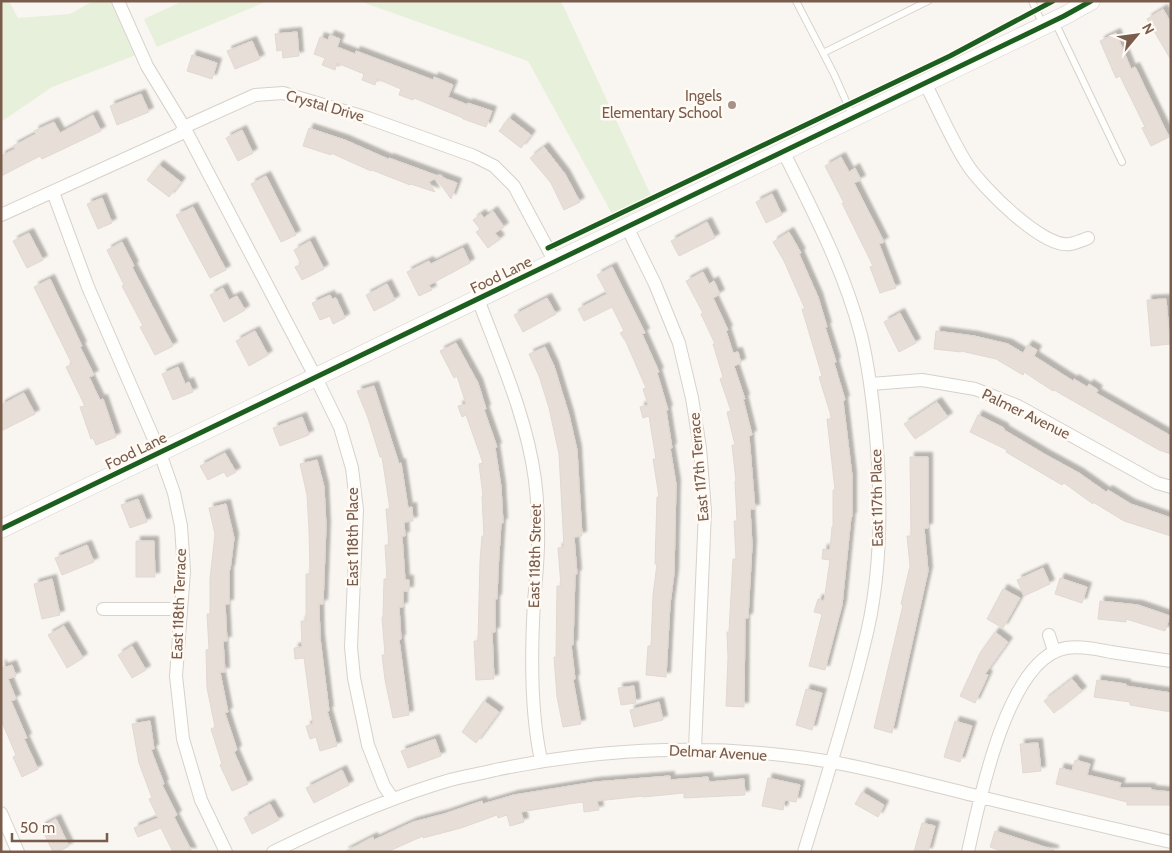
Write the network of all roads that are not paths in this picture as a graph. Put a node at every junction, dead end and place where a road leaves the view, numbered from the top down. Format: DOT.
graph roads {
  1 [pos="118,1"];
  2 [pos="796,1"];
  3 [pos="928,1"];
  4 [pos="1032,1"];
  5 [pos="1090,1"];
  6 [pos="1049,23"];
  7 [pos="823,53"];
  8 [pos="925,83"];
  9 [pos="853,117"];
  10 [pos="184,127"];
  11 [pos="783,151"];
  12 [pos="1122,162"];
  13 [pos="53,192"];
  14 [pos="1,215"];
  15 [pos="627,227"];
  16 [pos="1088,238"];
  17 [pos="555,262"];
  18 [pos="478,299"];
  19 [pos="316,378"];
  20 [pos="871,384"];
  21 [pos="160,453"];
  22 [pos="1171,487"];
  23 [pos="1,529"];
  24 [pos="103,609"];
  25 [pos="181,610"];
  26 [pos="1049,635"];
  27 [pos="1054,652"];
  28 [pos="1171,661"];
  29 [pos="695,749"];
  30 [pos="541,760"];
  31 [pos="831,762"];
  32 [pos="980,797"];
  33 [pos="393,799"];
  34 [pos="1,813"];
  35 [pos="1171,842"];
  36 [pos="18,852"];
  37 [pos="226,852"];
  38 [pos="273,852"];
  39 [pos="804,852"];
  40 [pos="968,852"];
  1 -- 10 [label="street"];
  2 -- 7 [label="lane"];
  3 -- 7 [label="lane"];
  4 -- 6 [label="lane"];
  5 -- 6 [label="street, Food Lane"];
  6 -- 8 [label="street, Food Lane"];
  6 -- 12 [label="lane"];
  7 -- 9 [label="lane"];
  8 -- 9 [label="street, Food Lane"];
  8 -- 16 [label="street"];
  9 -- 11 [label="street, Food Lane"];
  10 -- 13 [label="street, Crystal Drive"];
  10 -- 17 [label="street, Crystal Drive"];
  10 -- 19 [label="street, East 118th Place"];
  11 -- 15 [label="street, Food Lane"];
  11 -- 20 [label="street, East 117th Place"];
  13 -- 14 [label="street, Crystal Drive"];
  13 -- 21 [label="street, East 118th Terrace"];
  15 -- 17 [label="street, Food Lane"];
  15 -- 29 [label="street, East 117th Terrace"];
  17 -- 18 [label="street, Food Lane"];
  18 -- 19 [label="street, Food Lane"];
  18 -- 30 [label="street, East 118th Street"];
  19 -- 21 [label="street, Food Lane"];
  19 -- 33 [label="street, East 118th Place"];
  20 -- 22 [label="street, Palmer Avenue"];
  20 -- 31 [label="street, East 117th Place"];
  21 -- 23 [label="street, Food Lane"];
  21 -- 25 [label="street, East 118th Terrace"];
  24 -- 25 [label="street"];
  25 -- 37 [label="street, East 118th Terrace"];
  26 -- 27 [label="street"];
  27 -- 28 [label="street"];
  27 -- 32 [label="street"];
  29 -- 30 [label="street, Delmar Avenue"];
  29 -- 31 [label="street, Delmar Avenue"];
  30 -- 33 [label="street, Delmar Avenue"];
  31 -- 32 [label="street, Delmar Avenue"];
  31 -- 39 [label="street, East 117th Place"];
  32 -- 35 [label="street, Delmar Avenue"];
  32 -- 40 [label="street"];
  33 -- 38 [label="street, Delmar Avenue"];
  34 -- 36 [label="street"];
}
